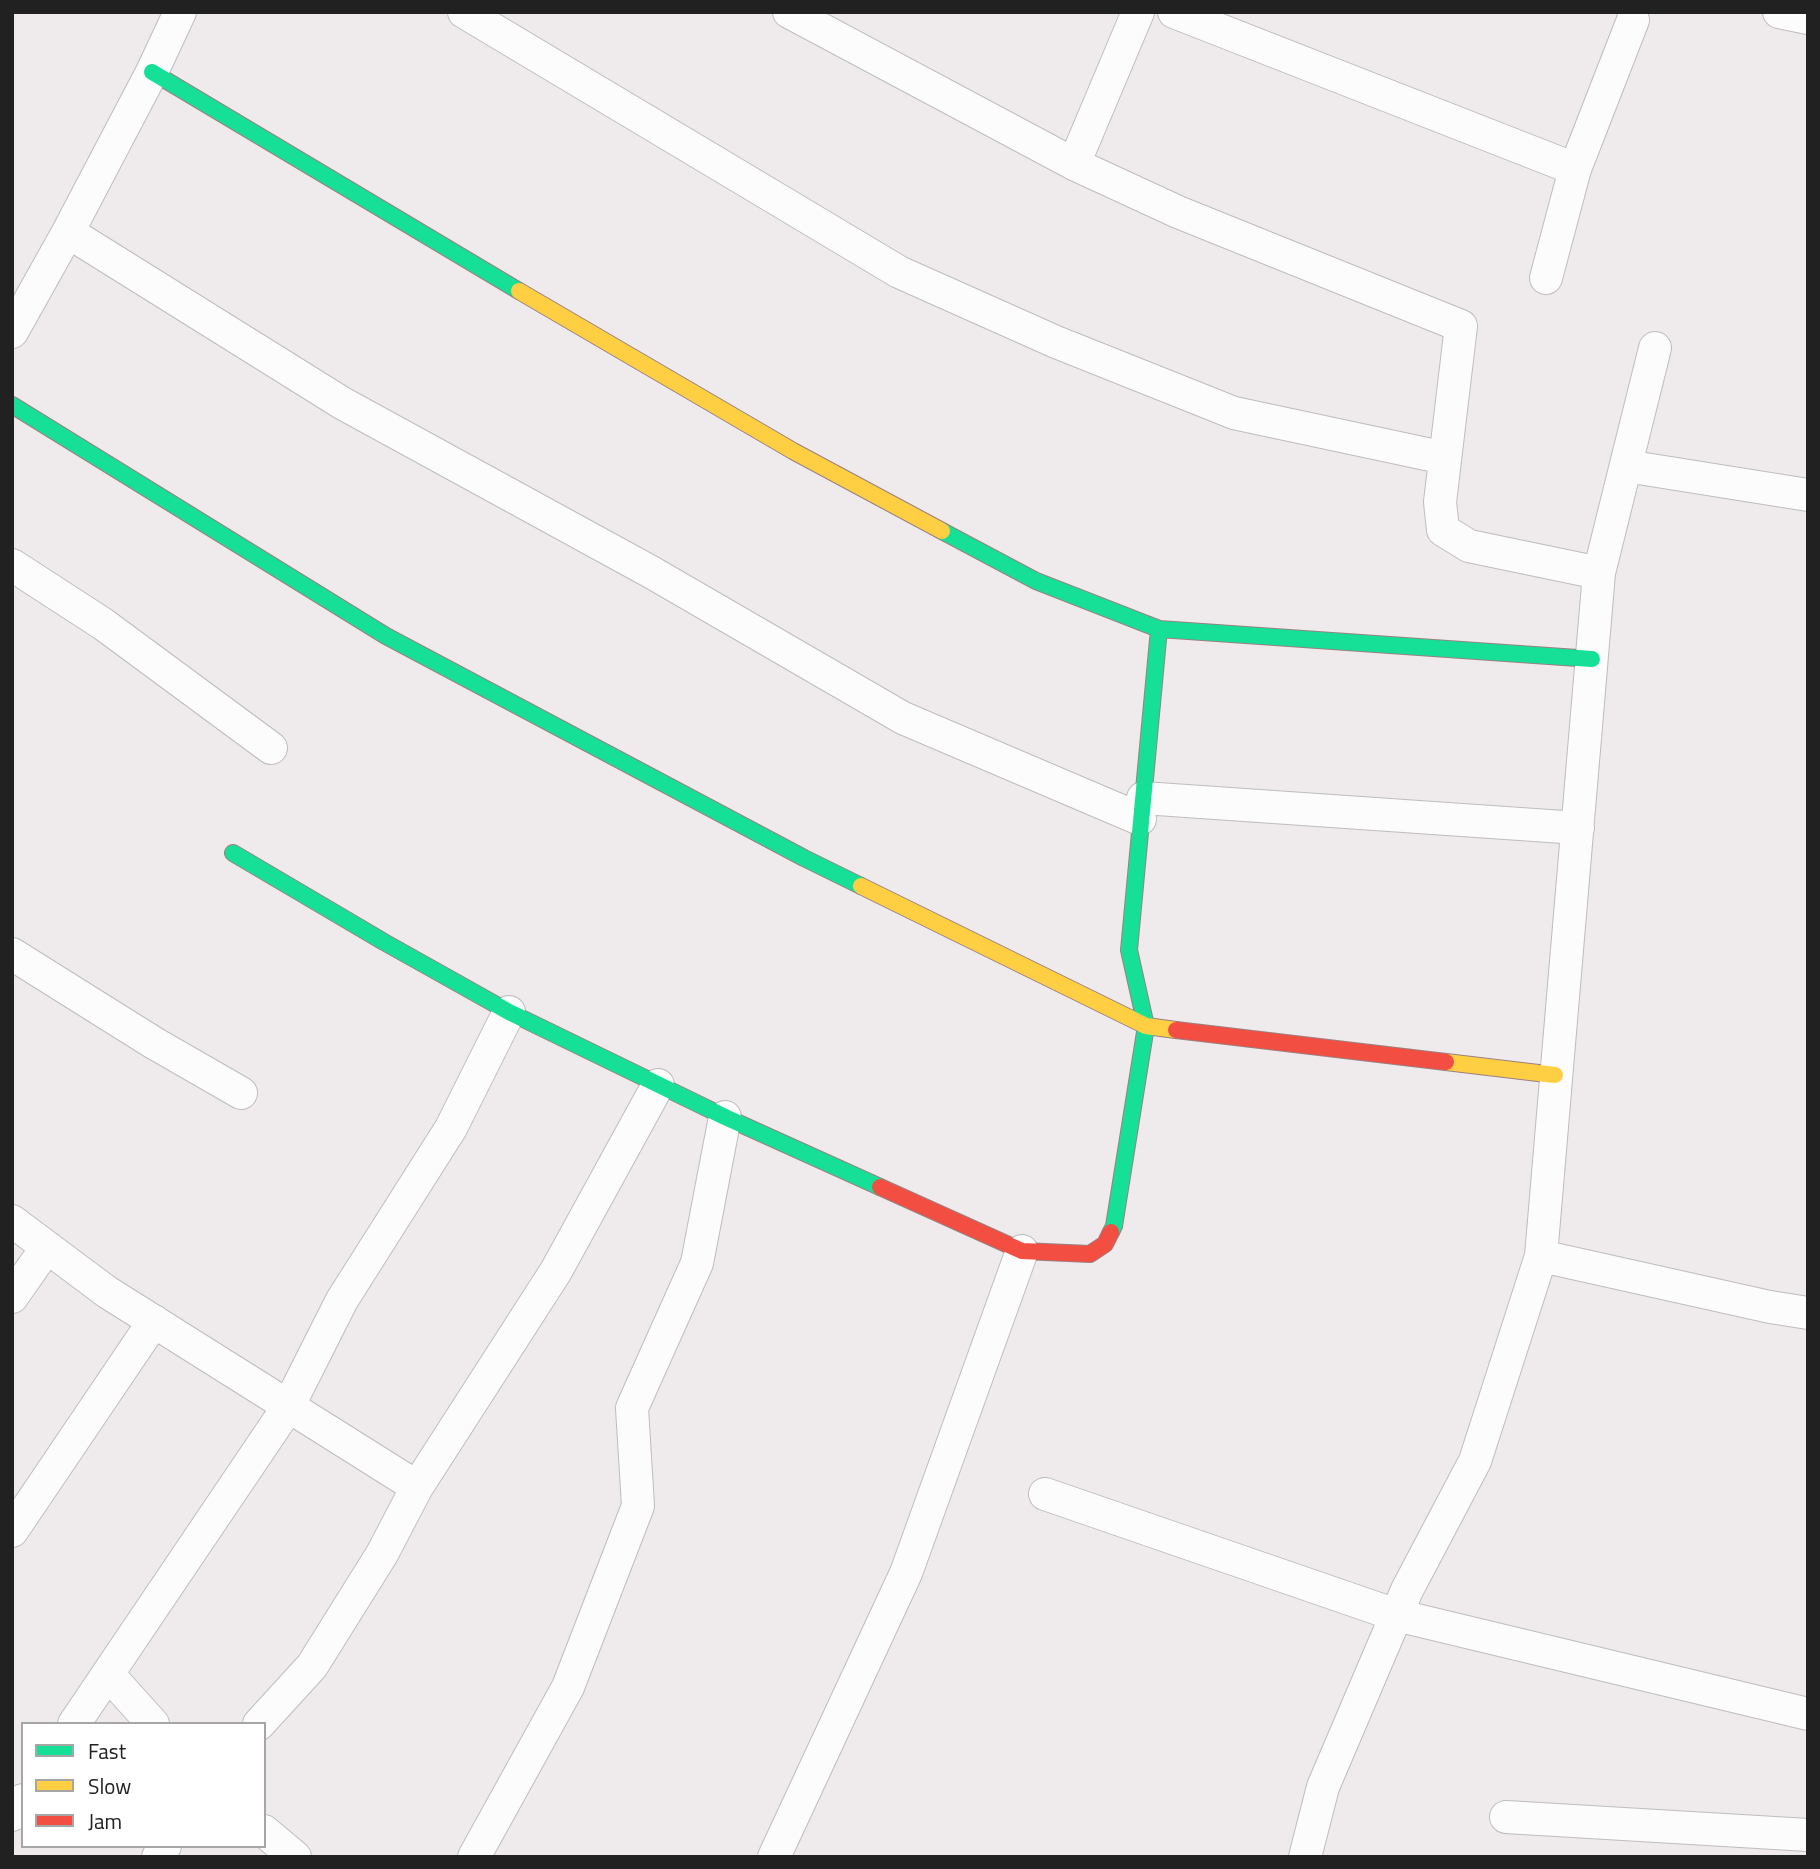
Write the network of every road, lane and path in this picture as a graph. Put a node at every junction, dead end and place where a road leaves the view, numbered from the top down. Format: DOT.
graph roads {
  1 [pos="180,12"];
  2 [pos="464,12"];
  3 [pos="789,12"];
  4 [pos="1138,12"];
  5 [pos="1174,12"];
  6 [pos="1779,12"];
  7 [pos="1808,18"];
  8 [pos="1633,20"];
  9 [pos="152,72"];
  10 [pos="1074,164"];
  11 [pos="1575,169"];
  12 [pos="68,232"];
  13 [pos="1546,278"];
  14 [pos="12,332"];
  15 [pos="1655,348"];
  16 [pos="12,405"];
  17 [pos="1445,458"];
  18 [pos="1626,466"];
  19 [pos="1808,495"];
  20 [pos="12,565"];
  21 [pos="1599,573"];
  22 [pos="1159,629"];
  23 [pos="1592,659"];
  24 [pos="271,748"];
  25 [pos="1141,809"];
  26 [pos="1578,828"];
  27 [pos="233,853"];
  28 [pos="12,954"];
  29 [pos="509,1013"];
  30 [pos="1146,1026"];
  31 [pos="1555,1074"];
  32 [pos="658,1085"];
  33 [pos="241,1093"];
  34 [pos="725,1118"];
  35 [pos="12,1220"];
  36 [pos="47,1247"];
  37 [pos="1023,1251"];
  38 [pos="1541,1256"];
  39 [pos="12,1297"];
  40 [pos="1808,1313"];
  41 [pos="155,1321"];
  42 [pos="288,1407"];
  43 [pos="417,1487"];
  44 [pos="1045,1494"];
  45 [pos="12,1531"];
  46 [pos="1396,1615"];
  47 [pos="108,1674"];
  48 [pos="1808,1714"];
  49 [pos="75,1722"];
  50 [pos="151,1722"];
  51 [pos="261,1722"];
  52 [pos="1506,1817"];
  53 [pos="266,1833"];
  54 [pos="1808,1835"];
  55 [pos="295,1857"];
  56 [pos="474,1857"];
  57 [pos="774,1857"];
  58 [pos="1305,1857"];
  1 -- 9 [label="street"];
  2 -- 17 [label="street"];
  3 -- 10 [label="street"];
  4 -- 10 [label="street"];
  5 -- 11 [label="street"];
  6 -- 7 [label="street"];
  8 -- 11 [label="street"];
  9 -- 12 [label="street"];
  9 -- 22 [label="street"];
  10 -- 17 [label="street"];
  11 -- 13 [label="street"];
  12 -- 14 [label="street"];
  12 -- 25 [label="street"];
  15 -- 18 [label="street"];
  16 -- 30 [label="street"];
  17 -- 21 [label="street"];
  18 -- 19 [label="street"];
  18 -- 21 [label="street"];
  20 -- 24 [label="street"];
  21 -- 23 [label="street"];
  22 -- 23 [label="street"];
  22 -- 25 [label="street"];
  23 -- 26 [label="street"];
  25 -- 26 [label="street"];
  25 -- 30 [label="street"];
  26 -- 31 [label="street"];
  27 -- 29 [label="street"];
  28 -- 33 [label="street"];
  29 -- 32 [label="street"];
  29 -- 42 [label="street"];
  30 -- 31 [label="street"];
  30 -- 37 [label="street"];
  31 -- 38 [label="street"];
  32 -- 34 [label="street"];
  32 -- 43 [label="street"];
  34 -- 37 [label="street"];
  34 -- 56 [label="street"];
  35 -- 36 [label="street"];
  36 -- 39 [label="street"];
  36 -- 41 [label="street"];
  37 -- 57 [label="street"];
  38 -- 40 [label="street"];
  38 -- 46 [label="street"];
  41 -- 42 [label="street"];
  41 -- 45 [label="street"];
  42 -- 43 [label="street"];
  42 -- 47 [label="street"];
  43 -- 51 [label="street"];
  44 -- 46 [label="street"];
  46 -- 48 [label="street"];
  46 -- 58 [label="street"];
  47 -- 49 [label="street"];
  47 -- 50 [label="street"];
  52 -- 54 [label="street"];
  53 -- 55 [label="street"];
}
